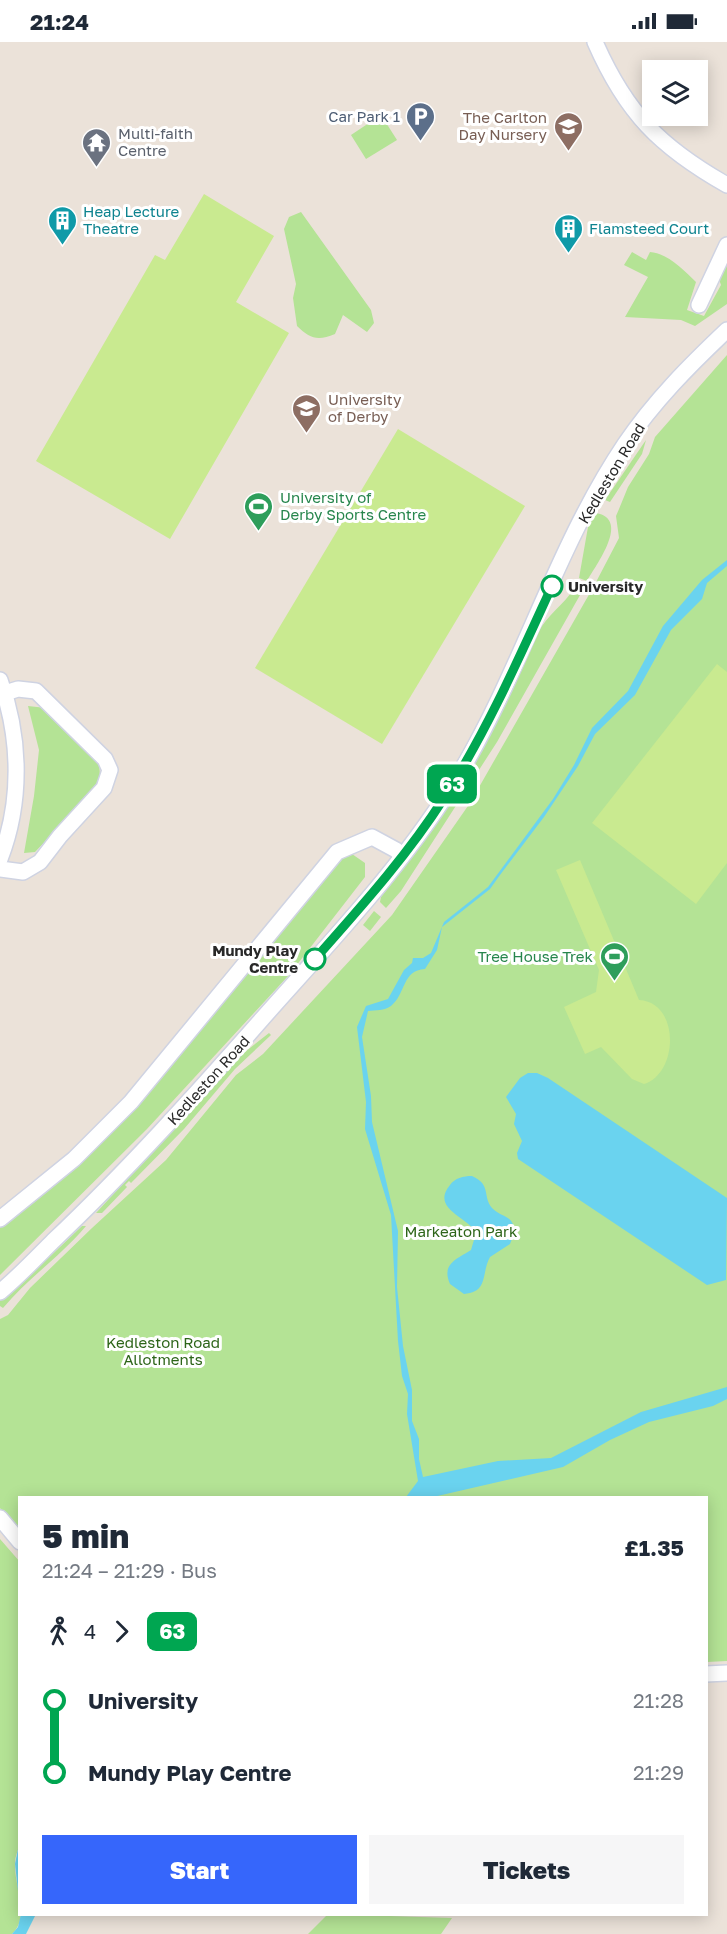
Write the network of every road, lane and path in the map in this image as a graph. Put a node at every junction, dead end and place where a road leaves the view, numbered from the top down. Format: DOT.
graph roads {
  1 [pos="595,42"];
  2 [pos="727,185"];
  3 [pos="727,245"];
  4 [pos="699,305"];
  5 [pos="727,330"];
  6 [pos="2,687"];
  7 [pos="402,856"];
  8 [pos="0,859"];
  9 [pos="0,868"];
  10 [pos="0,1219"];
  11 [pos="0,1292"];
  12 [pos="0,1518"];
  13 [pos="18,1540"];
  14 [pos="727,1673"];
  15 [pos="708,1674"];
  1 -- 2 [label="street"];
  3 -- 4 [label="street"];
  5 -- 7 [label="street, Kedleston Road"];
  6 -- 8 [label="street"];
  6 -- 9 [label="street"];
  7 -- 10 [label="street"];
  7 -- 11 [label="street, Kedleston Road"];
  12 -- 13 [label="street"];
  14 -- 15 [label="street"];
}
